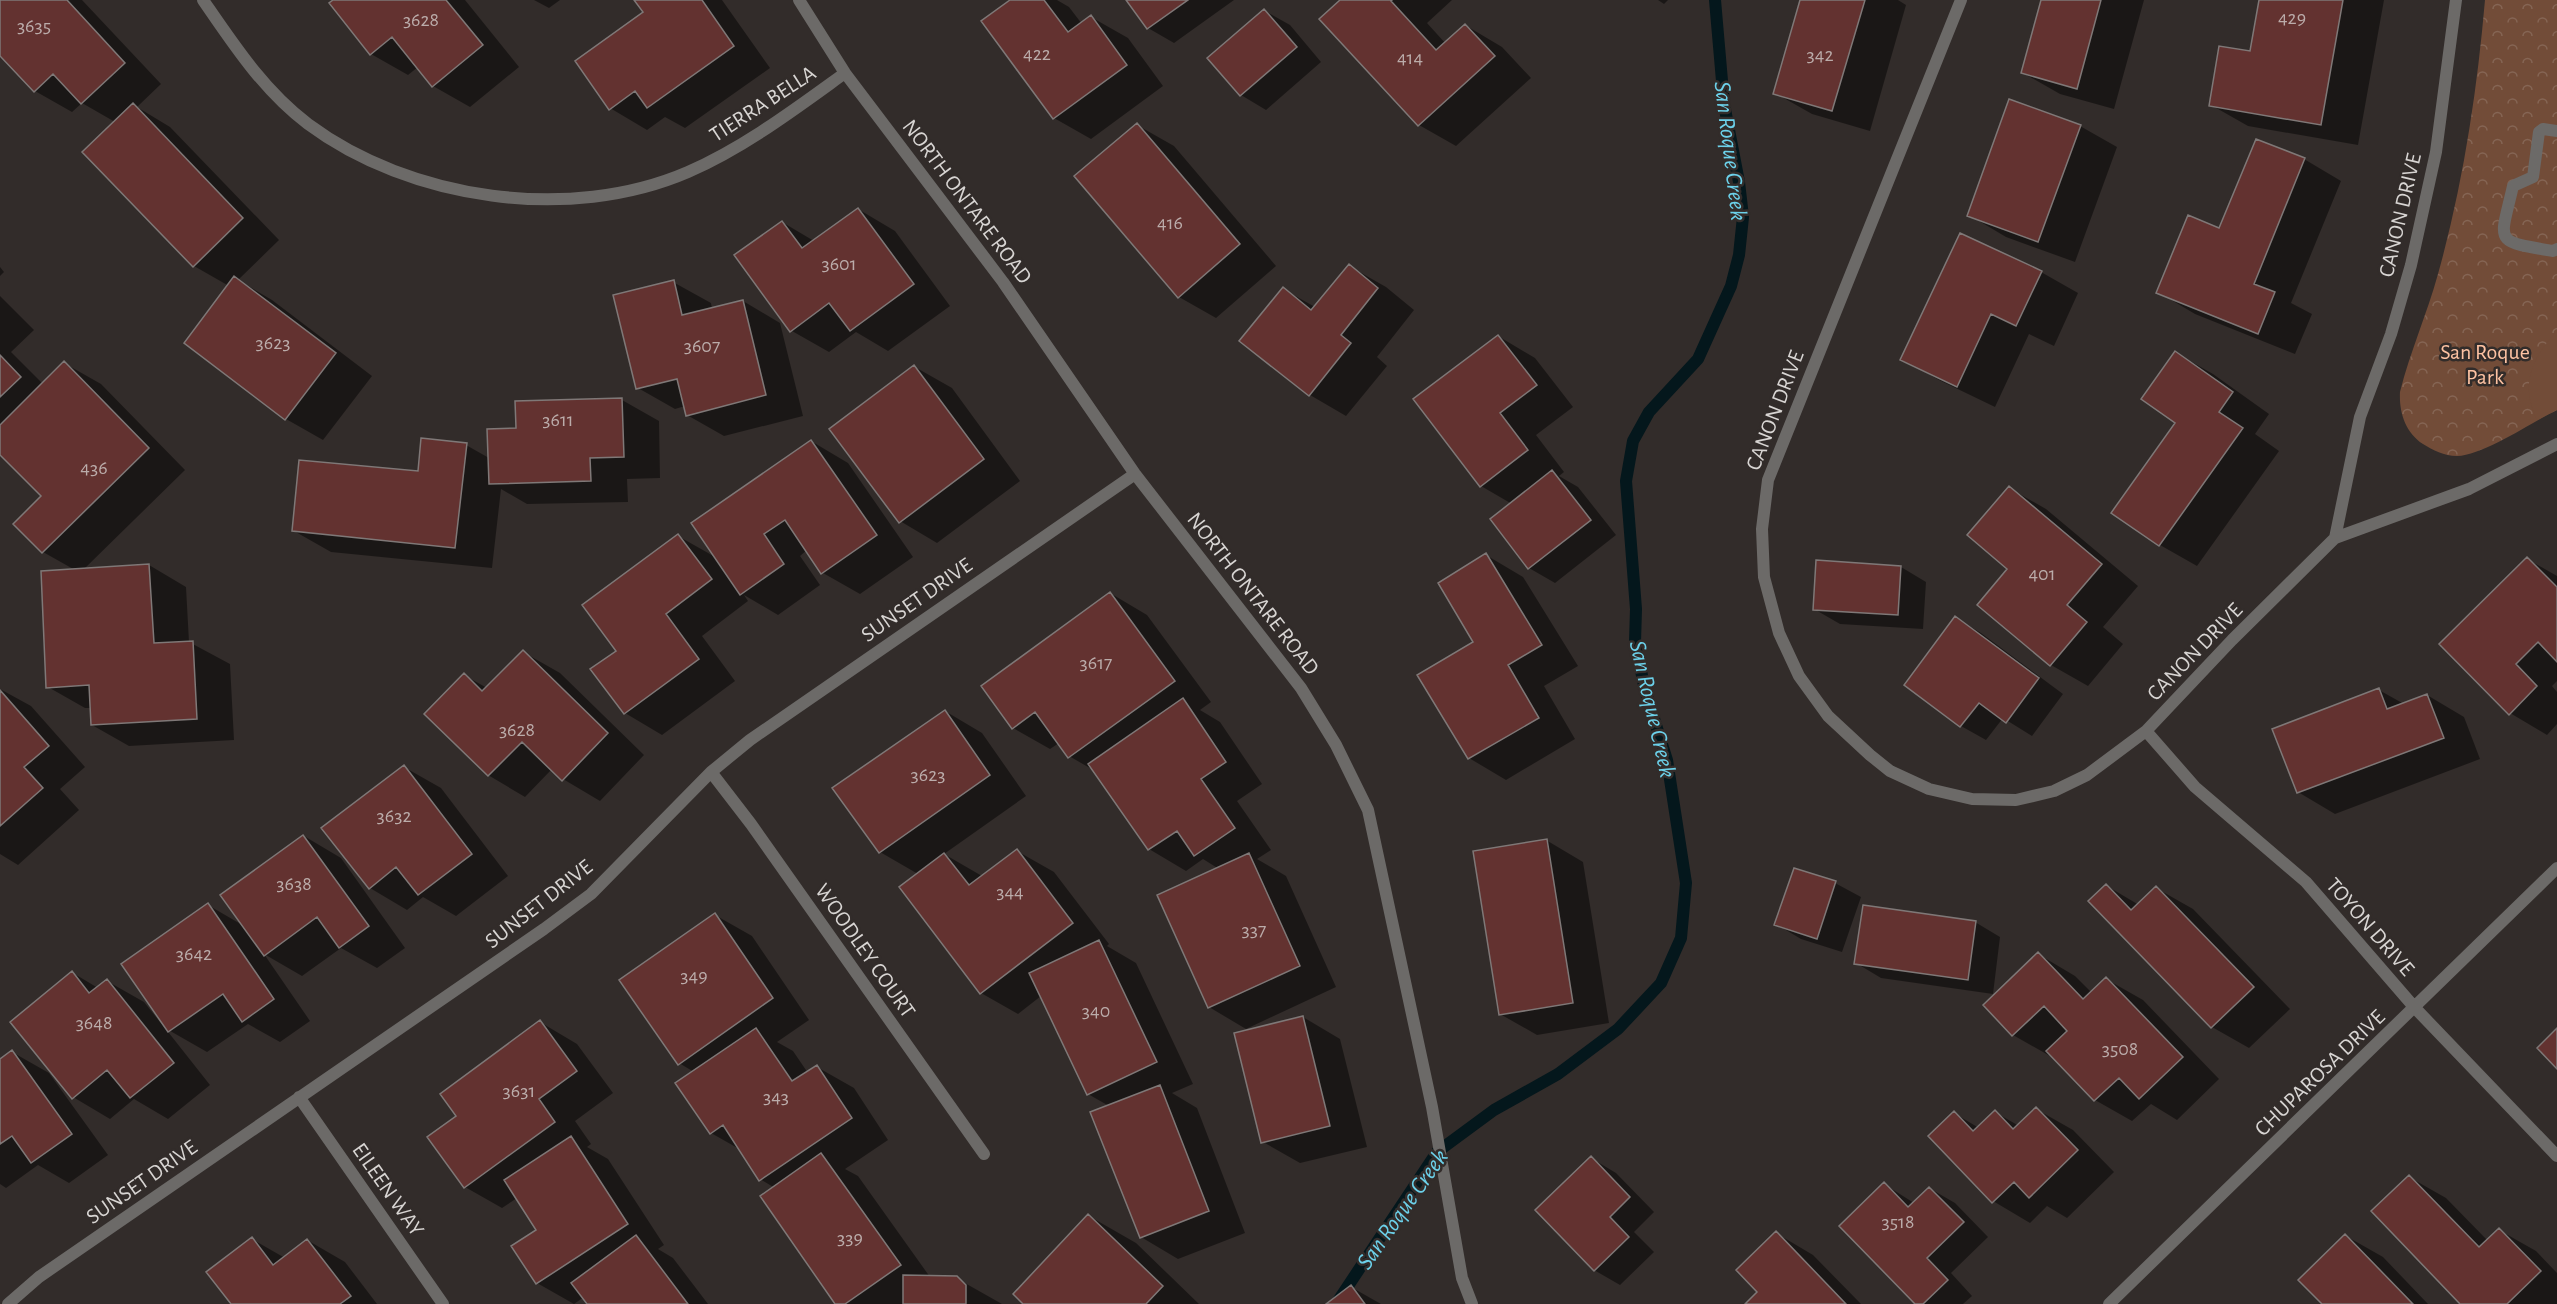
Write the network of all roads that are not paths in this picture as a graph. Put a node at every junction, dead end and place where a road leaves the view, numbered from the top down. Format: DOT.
graph roads {
  1 [pos="203,0"];
  2 [pos="799,0"];
  3 [pos="1961,0"];
  4 [pos="2456,0"];
  5 [pos="845,73"];
  6 [pos="2557,131"];
  7 [pos="2557,249"];
  8 [pos="2557,444"];
  9 [pos="1135,474"];
  10 [pos="2335,538"];
  11 [pos="2146,731"];
  12 [pos="711,772"];
  13 [pos="2557,868"];
  14 [pos="2415,1008"];
  15 [pos="299,1097"];
  16 [pos="984,1154"];
  17 [pos="2557,1156"];
  18 [pos="8,1304"];
  19 [pos="443,1304"];
  20 [pos="1472,1304"];
  21 [pos="2109,1304"];
  1 -- 5 [label="street, TIERRA BELLA"];
  2 -- 5 [label="street, NORTH ONTARE ROAD"];
  3 -- 11 [label="street, CANON DRIVE"];
  4 -- 10 [label="street, CANON DRIVE"];
  5 -- 9 [label="street, NORTH ONTARE ROAD"];
  6 -- 7 [label="street"];
  8 -- 10 [label="street, CANON DRIVE"];
  9 -- 12 [label="street, SUNSET DRIVE"];
  9 -- 20 [label="street, NORTH ONTARE ROAD"];
  10 -- 11 [label="street, CANON DRIVE"];
  11 -- 14 [label="street, TOYON DRIVE"];
  12 -- 15 [label="street, SUNSET DRIVE"];
  12 -- 16 [label="street, WOODLEY COURT"];
  13 -- 14 [label="street, CHUPAROSA DRIVE"];
  14 -- 17 [label="street, TOYON DRIVE"];
  14 -- 21 [label="street, CHUPAROSA DRIVE"];
  15 -- 18 [label="street, SUNSET DRIVE"];
  15 -- 19 [label="street, EILEEN WAY"];
}
